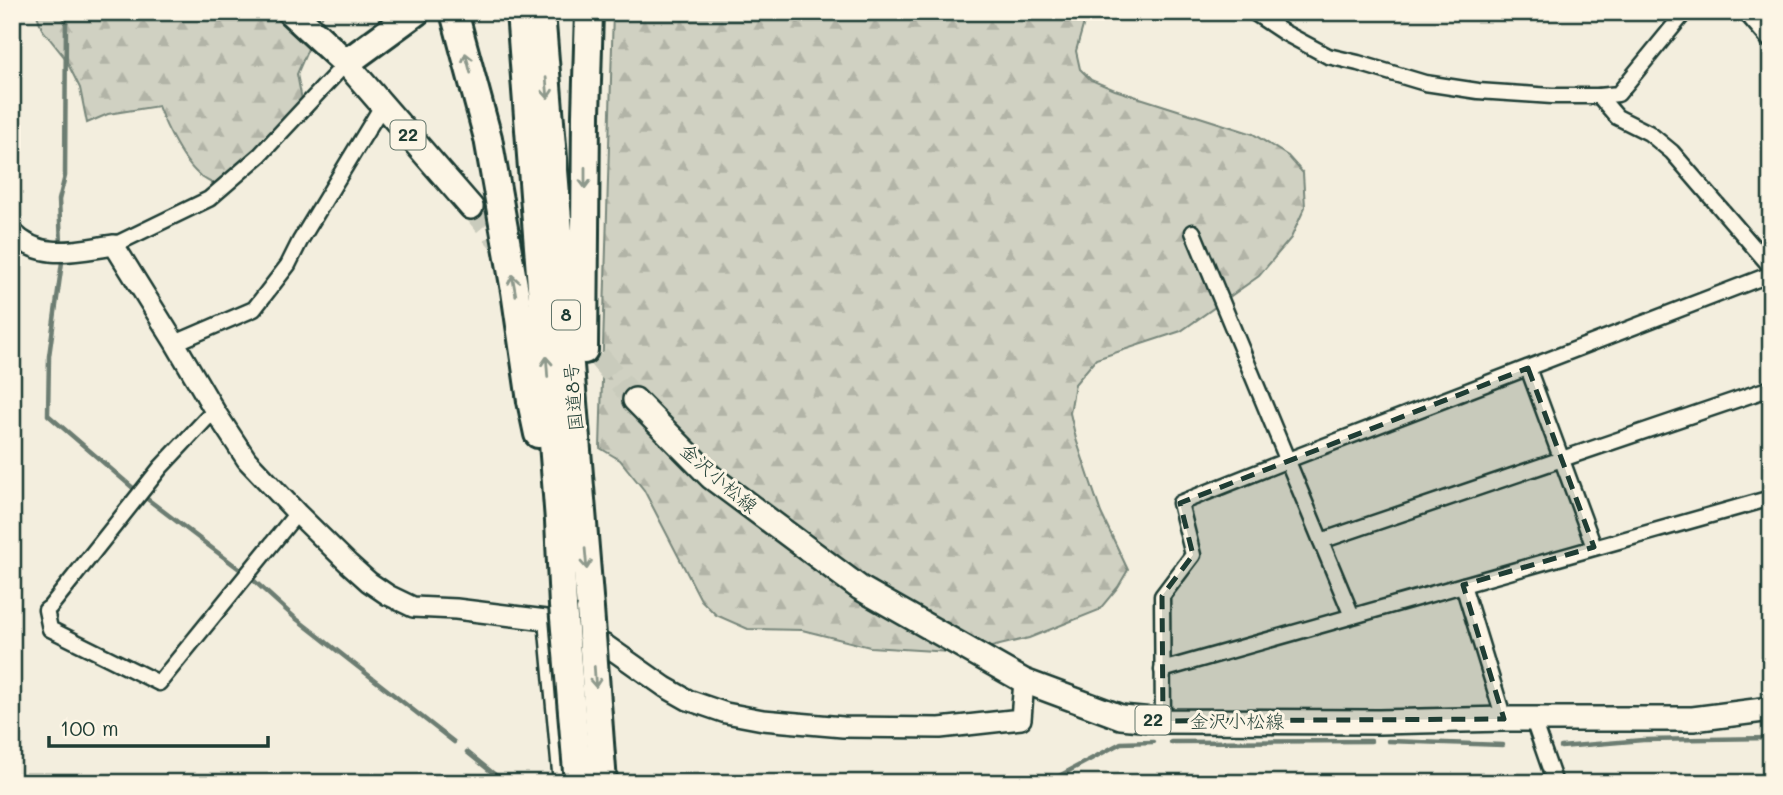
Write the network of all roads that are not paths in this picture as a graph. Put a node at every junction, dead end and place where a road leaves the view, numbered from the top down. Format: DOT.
graph roads {
  1 [pos="292,12"];
  2 [pos="415,12"];
  3 [pos="454,12"];
  4 [pos="589,12"];
  5 [pos="1253,12"];
  6 [pos="1685,12"];
  7 [pos="1745,12"];
  8 [pos="531,16"];
  9 [pos="1771,42"];
  10 [pos="346,63"];
  11 [pos="1599,96"];
  12 [pos="382,106"];
  13 [pos="471,207"];
  14 [pos="12,232"];
  15 [pos="1192,232"];
  16 [pos="114,245"];
  17 [pos="1771,267"];
  18 [pos="1771,274"];
  19 [pos="175,343"];
  20 [pos="1528,368"];
  21 [pos="1771,388"];
  22 [pos="635,400"];
  23 [pos="216,413"];
  24 [pos="1561,459"];
  25 [pos="1288,460"];
  26 [pos="1771,498"];
  27 [pos="297,513"];
  28 [pos="571,521"];
  29 [pos="1321,541"];
  30 [pos="1594,547"];
  31 [pos="1462,585"];
  32 [pos="554,613"];
  33 [pos="1352,616"];
  34 [pos="1162,670"];
  35 [pos="1024,681"];
  36 [pos="1771,709"];
  37 [pos="1504,719"];
  38 [pos="1533,720"];
  39 [pos="1163,721"];
  40 [pos="561,783"];
  41 [pos="578,783"];
  42 [pos="603,783"];
  43 [pos="1555,783"];
  1 -- 10 [label="highway"];
  2 -- 10 [label="highway"];
  28 -- 3 [label="highway, 8, one-way"];
  4 -- 28 [label="highway, 8, one-way"];
  5 -- 11 [label="street"];
  6 -- 11 [label="street"];
  7 -- 9 [label="street"];
  8 -- 28 [label="highway, 国道8号 / 8"];
  10 -- 12 [label="main road, 22"];
  10 -- 16 [label="street"];
  11 -- 17 [label="street"];
  12 -- 13 [label="main road, 22"];
  12 -- 19 [label="street"];
  14 -- 16 [label="street"];
  15 -- 25 [label="street"];
  16 -- 19 [label="street"];
  18 -- 20 [label="street"];
  19 -- 23 [label="street"];
  20 -- 24 [label="street"];
  20 -- 25 [label="street"];
  21 -- 24 [label="street"];
  22 -- 35 [label="main road, 金沢小松線 / 22"];
  23 -- 27 [label="street"];
  23 -- 27 [label="street"];
  24 -- 29 [label="street"];
  24 -- 30 [label="street"];
  25 -- 29 [label="street"];
  25 -- 34 [label="street"];
  26 -- 30 [label="street"];
  27 -- 32 [label="street"];
  28 -- 32 [label="highway, 国道8号 / 8"];
  28 -- 42 [label="highway, 国道8号 / 8, one-way, bridge"];
  29 -- 33 [label="street"];
  30 -- 31 [label="street"];
  31 -- 33 [label="street"];
  31 -- 37 [label="street"];
  32 -- 35 [label="street"];
  32 -- 40 [label="street"];
  32 -- 41 [label="highway, 国道8号 / 8, bridge"];
  33 -- 34 [label="street"];
  34 -- 39 [label="street"];
  35 -- 39 [label="main road, 金沢小松線 / 22"];
  36 -- 38 [label="main road, 金沢小松線 / 22"];
  37 -- 38 [label="main road, 金沢小松線 / 22"];
  37 -- 39 [label="main road, 金沢小松線 / 22"];
  38 -- 43 [label="street"];
}
